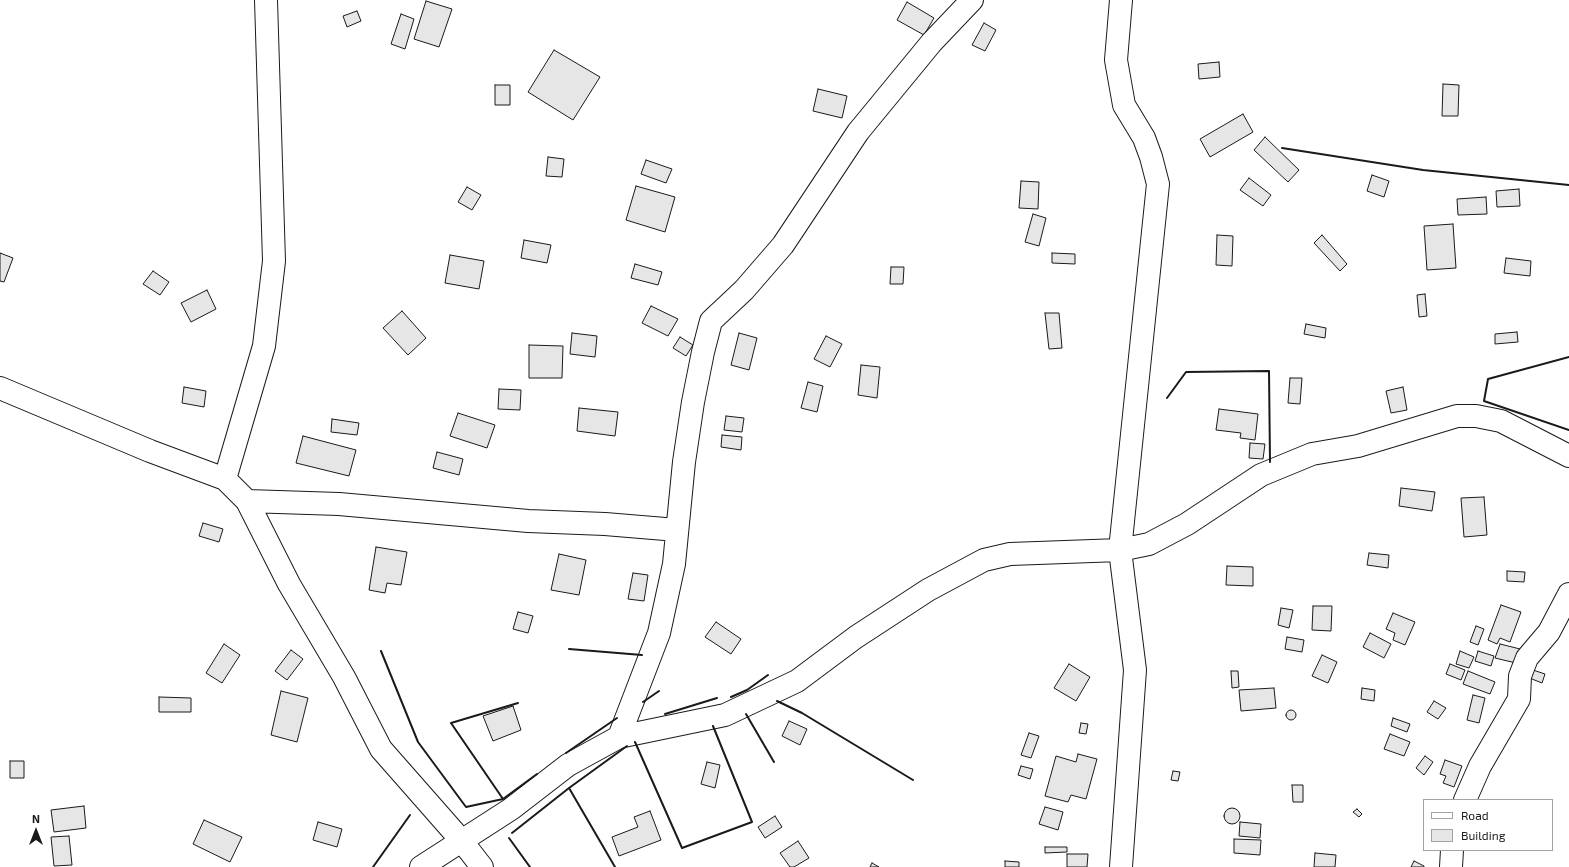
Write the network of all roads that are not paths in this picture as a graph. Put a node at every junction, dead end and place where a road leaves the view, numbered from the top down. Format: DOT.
graph roads {
  1 [pos="266,0"];
  2 [pos="972,0"];
  3 [pos="1121,0"];
  4 [pos="0,388"];
  5 [pos="1569,456"];
  6 [pos="225,479"];
  7 [pos="247,501"];
  8 [pos="677,530"];
  9 [pos="1120,550"];
  10 [pos="1569,594"];
  11 [pos="619,737"];
  12 [pos="1464,799"];
  13 [pos="461,840"];
  14 [pos="1452,851"];
  15 [pos="421,867"];
  16 [pos="482,867"];
  17 [pos="1121,867"];
  18 [pos="1451,867"];
  1 -- 6 [label="street"];
  2 -- 8 [label="street"];
  3 -- 9 [label="street"];
  4 -- 6 [label="street"];
  5 -- 9 [label="street"];
  6 -- 7 [label="street"];
  7 -- 8 [label="street"];
  7 -- 13 [label="street"];
  8 -- 11 [label="street"];
  9 -- 11 [label="street"];
  9 -- 17 [label="street"];
  10 -- 12 [label="street"];
  11 -- 13 [label="street"];
  13 -- 15 [label="street"];
  13 -- 16 [label="street"];
  14 -- 18 [label="street"];
}
